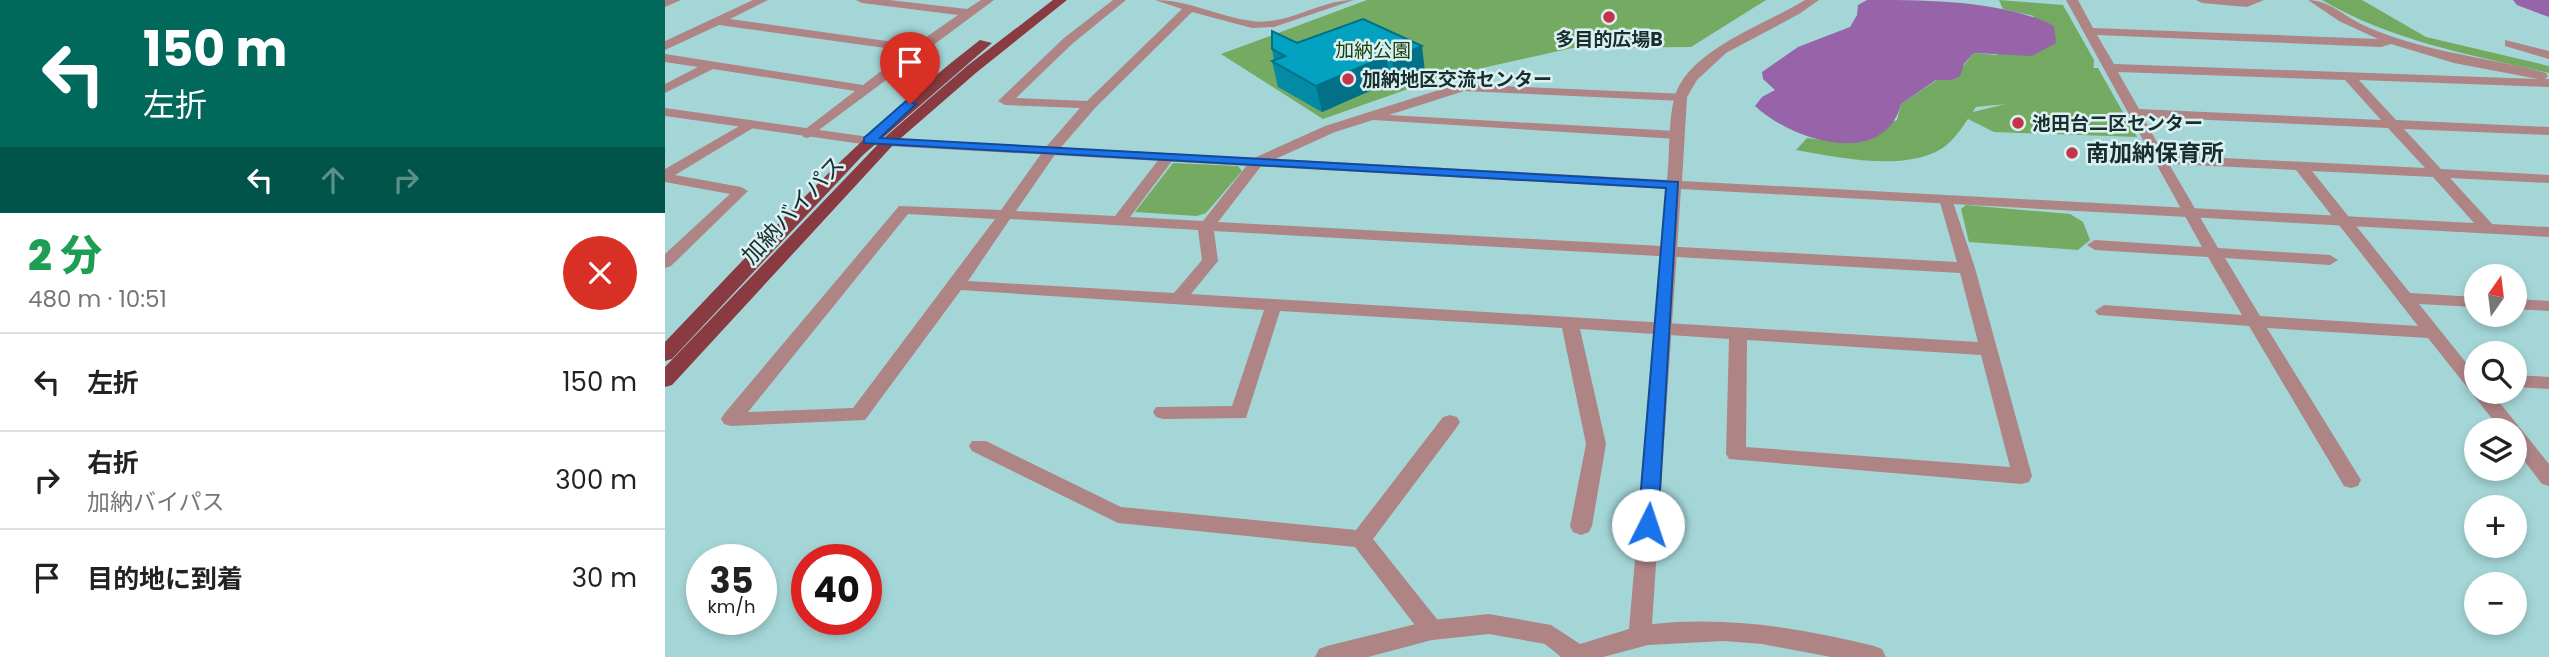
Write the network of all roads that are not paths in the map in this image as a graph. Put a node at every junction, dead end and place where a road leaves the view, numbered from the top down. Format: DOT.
graph roads {
  1 [pos="675,0"];
  2 [pos="762,0"];
  3 [pos="862,0"];
  4 [pos="988,0"];
  5 [pos="1045,0"];
  6 [pos="1061,0"];
  7 [pos="1120,0"];
  8 [pos="1161,0"];
  9 [pos="1321,0"];
  10 [pos="1813,0"];
  11 [pos="2072,0"];
  12 [pos="2202,0"];
  13 [pos="2258,0"];
  14 [pos="2314,0"];
  15 [pos="1343,2"];
  16 [pos="665,4"];
  17 [pos="1190,8"];
  18 [pos="968,13"];
  19 [pos="717,21"];
  20 [pos="2089,31"];
  21 [pos="2394,40"];
  22 [pos="2509,43"];
  23 [pos="665,46"];
  24 [pos="917,49"];
  25 [pos="2549,55"];
  26 [pos="665,58"];
  27 [pos="713,64"];
  28 [pos="2109,68"];
  29 [pos="2348,76"];
  30 [pos="2549,81"];
  31 [pos="665,89"];
  32 [pos="865,89"];
  33 [pos="1681,97"];
  34 [pos="1090,105"];
  35 [pos="665,112"];
  36 [pos="2134,113"];
  37 [pos="1367,118"];
  38 [pos="2391,124"];
  39 [pos="748,125"];
  40 [pos="2549,131"];
  41 [pos="808,134"];
  42 [pos="1676,135"];
  43 [pos="869,141"];
  44 [pos="889,141"];
  45 [pos="1051,150"];
  46 [pos="1168,157"];
  47 [pos="2159,159"];
  48 [pos="1257,162"];
  49 [pos="2301,167"];
  50 [pos="2437,174"];
  51 [pos="665,177"];
  52 [pos="2549,179"];
  53 [pos="1673,185"];
  54 [pos="1946,200"];
  55 [pos="2189,213"];
  56 [pos="1005,214"];
  57 [pos="1120,220"];
  58 [pos="2344,221"];
  59 [pos="1207,225"];
  60 [pos="2488,229"];
  61 [pos="2549,232"];
  62 [pos="2095,245"];
  63 [pos="1668,251"];
  64 [pos="2213,252"];
  65 [pos="2330,260"];
  66 [pos="665,264"];
  67 [pos="1968,268"];
  68 [pos="956,285"];
  69 [pos="1179,298"];
  70 [pos="2405,298"];
  71 [pos="2464,301"];
  72 [pos="1275,304"];
  73 [pos="2527,305"];
  74 [pos="2549,306"];
  75 [pos="2104,312"];
  76 [pos="1569,321"];
  77 [pos="2256,323"];
  78 [pos="1662,327"];
  79 [pos="2435,333"];
  80 [pos="1738,335"];
  81 [pos="1986,349"];
  82 [pos="665,354"];
  83 [pos="2464,369"];
  84 [pos="665,380"];
  85 [pos="2527,382"];
  86 [pos="2549,383"];
  87 [pos="2491,404"];
  88 [pos="1163,412"];
  89 [pos="2502,418"];
  90 [pos="1450,422"];
  91 [pos="979,446"];
  92 [pos="2527,450"];
  93 [pos="2549,478"];
  94 [pos="2351,480"];
  95 [pos="1581,526"];
  96 [pos="1361,539"];
  97 [pos="1432,630"];
  98 [pos="1640,635"];
  99 [pos="1576,656"];
  100 [pos="1327,657"];
  101 [pos="1874,657"];
  1 -- 16 [label="street"];
  2 -- 19 [label="street"];
  3 -- 18 [label="street"];
  4 -- 18 [label="street"];
  5 -- 43 [label="highway, 加納バイパス"];
  6 -- 44 [label="highway, 加納バイパス"];
  7 -- 34 [label="street"];
  8 -- 17 [label="street"];
  9 -- 15 [label="street"];
  10 -- 33 [label="street"];
  11 -- 20 [label="street"];
  12 -- 13 [label="street"];
  14 -- 21 [label="street"];
  15 -- 17 [label="street"];
  17 -- 34 [label="street"];
  18 -- 24 [label="street"];
  19 -- 23 [label="street"];
  19 -- 24 [label="street"];
  20 -- 21 [label="street"];
  20 -- 28 [label="street"];
  21 -- 30 [label="street"];
  22 -- 25 [label="street"];
  24 -- 32 [label="street"];
  26 -- 27 [label="street"];
  27 -- 31 [label="street"];
  27 -- 32 [label="street"];
  28 -- 29 [label="street"];
  28 -- 36 [label="street"];
  29 -- 30 [label="street"];
  29 -- 38 [label="street"];
  32 -- 41 [label="street"];
  33 -- 37 [label="street"];
  33 -- 42 [label="street"];
  34 -- 45 [label="street"];
  35 -- 39 [label="street"];
  36 -- 38 [label="street"];
  36 -- 47 [label="street"];
  37 -- 42 [label="street"];
  37 -- 48 [label="street"];
  38 -- 40 [label="street"];
  38 -- 50 [label="street"];
  39 -- 41 [label="street"];
  39 -- 51 [label="street"];
  41 -- 43 [label="street"];
  42 -- 53 [label="street"];
  43 -- 44 [label="street"];
  43 -- 82 [label="highway, 加納バイパス"];
  44 -- 45 [label="street"];
  44 -- 84 [label="highway, 加納バイパス"];
  45 -- 46 [label="street"];
  45 -- 56 [label="street"];
  46 -- 48 [label="street"];
  46 -- 57 [label="street"];
  47 -- 49 [label="street"];
  47 -- 55 [label="street"];
  48 -- 53 [label="street"];
  48 -- 59 [label="street"];
  49 -- 50 [label="street"];
  49 -- 58 [label="street"];
  50 -- 52 [label="street"];
  50 -- 60 [label="street"];
  51 -- 66 [label="street"];
  53 -- 54 [label="street"];
  53 -- 63 [label="street"];
  54 -- 55 [label="street"];
  54 -- 67 [label="street"];
  55 -- 58 [label="street"];
  55 -- 64 [label="street"];
  56 -- 57 [label="street"];
  56 -- 68 [label="street"];
  56 -- 68 [label="street"];
  57 -- 59 [label="street"];
  58 -- 60 [label="street"];
  58 -- 70 [label="street"];
  59 -- 63 [label="street"];
  59 -- 69 [label="street"];
  60 -- 61 [label="street"];
  62 -- 64 [label="street"];
  63 -- 67 [label="street"];
  63 -- 78 [label="street"];
  64 -- 65 [label="street"];
  64 -- 77 [label="street"];
  67 -- 81 [label="street"];
  68 -- 69 [label="street"];
  69 -- 72 [label="street"];
  70 -- 71 [label="street"];
  70 -- 79 [label="street"];
  72 -- 76 [label="street"];
  72 -- 88 [label="street"];
  73 -- 74 [label="street"];
  75 -- 77 [label="street"];
  76 -- 78 [label="street"];
  76 -- 95 [label="street"];
  77 -- 79 [label="street"];
  77 -- 94 [label="street"];
  78 -- 80 [label="street"];
  78 -- 98 [label="street"];
  79 -- 83 [label="street"];
  80 -- 81 [label="street"];
  80 -- 81 [label="street"];
  85 -- 86 [label="street"];
  87 -- 89 [label="street"];
  90 -- 96 [label="street"];
  91 -- 96 [label="street"];
  92 -- 93 [label="street"];
  96 -- 97 [label="street"];
  97 -- 99 [label="street"];
  97 -- 100 [label="street"];
  98 -- 99 [label="street"];
  98 -- 101 [label="street"];
}
